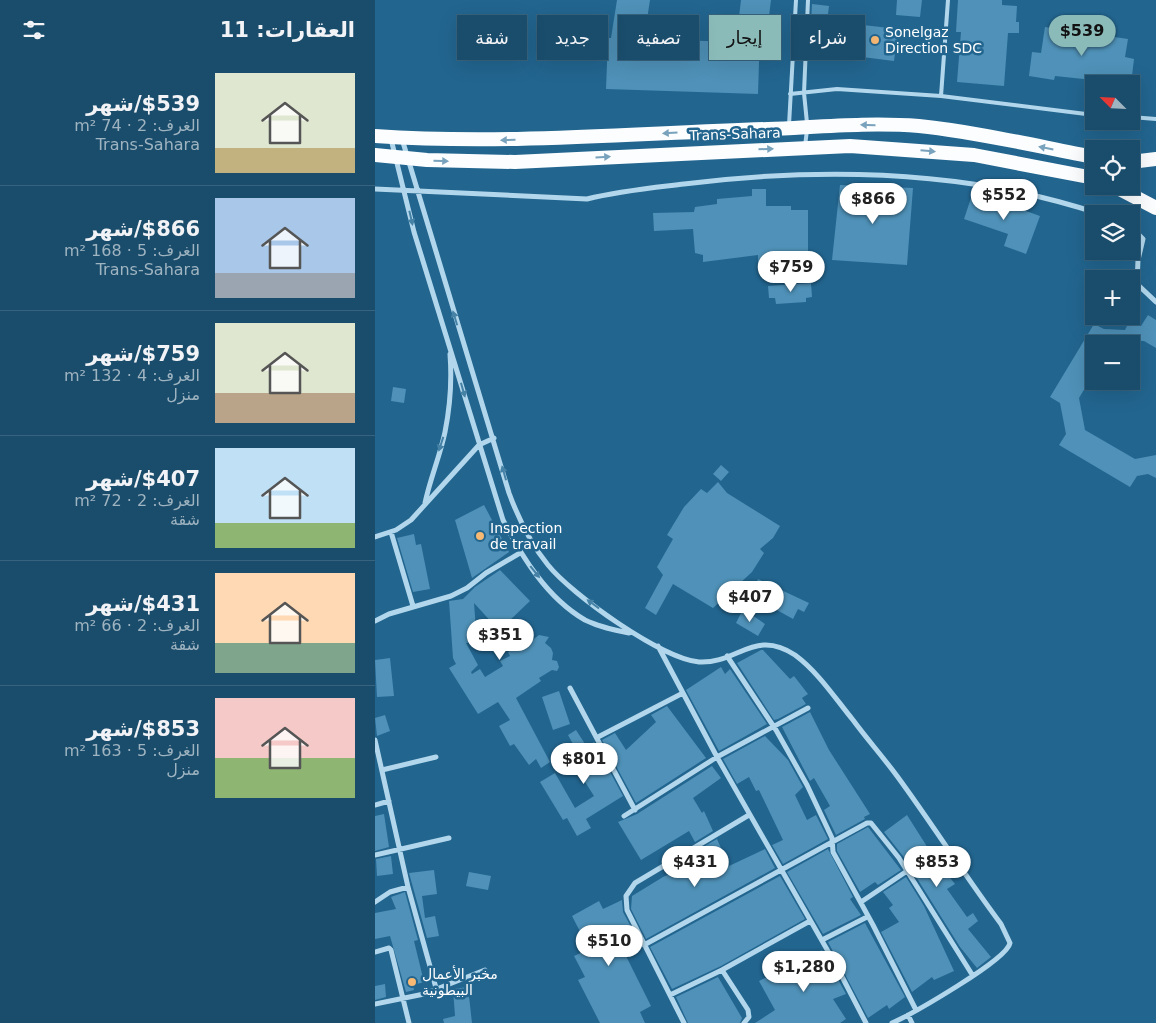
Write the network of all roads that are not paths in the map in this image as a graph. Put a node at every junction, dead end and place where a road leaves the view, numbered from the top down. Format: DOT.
graph roads {
  1 [pos="796,0"];
  2 [pos="808,0"];
  3 [pos="948,0"];
  4 [pos="795,15"];
  5 [pos="807,15"];
  6 [pos="792,60"];
  7 [pos="805,60"];
  8 [pos="804,93"];
  9 [pos="790,94"];
  10 [pos="941,96"];
  11 [pos="1085,114"];
  12 [pos="1140,118"];
  13 [pos="1156,119"];
  14 [pos="807,127"];
  15 [pos="375,136"];
  16 [pos="396,138"];
  17 [pos="788,138"];
  18 [pos="805,148"];
  19 [pos="375,155"];
  20 [pos="1085,155"];
  21 [pos="401,158"];
  22 [pos="1156,159"];
  23 [pos="1140,161"];
  24 [pos="1085,176"];
  25 [pos="375,189"];
  26 [pos="405,192"];
  27 [pos="419,192"];
  28 [pos="1131,195"];
  29 [pos="1156,208"];
  30 [pos="1085,209"];
  31 [pos="1140,236"];
  32 [pos="1140,252"];
  33 [pos="1138,260"];
  34 [pos="1156,302"];
  35 [pos="450,344"];
  36 [pos="494,438"];
  37 [pos="479,445"];
  38 [pos="425,503"];
  39 [pos="391,532"];
  40 [pos="375,537"];
  41 [pos="520,553"];
  42 [pos="413,606"];
  43 [pos="375,621"];
  44 [pos="632,634"];
  45 [pos="658,646"];
  46 [pos="727,656"];
  47 [pos="571,688"];
  48 [pos="683,693"];
  49 [pos="808,708"];
  50 [pos="773,726"];
  51 [pos="598,737"];
  52 [pos="375,740"];
  53 [pos="377,757"];
  54 [pos="436,757"];
  55 [pos="717,757"];
  56 [pos="382,770"];
  57 [pos="389,801"];
  58 [pos="375,805"];
  59 [pos="635,810"];
  60 [pos="749,815"];
  61 [pos="624,816"];
  62 [pos="449,838"];
  63 [pos="832,844"];
  64 [pos="400,848"];
  65 [pos="375,855"];
  66 [pos="781,870"];
  67 [pos="907,870"];
  68 [pos="408,887"];
  69 [pos="375,902"];
  70 [pos="861,902"];
  71 [pos="867,917"];
  72 [pos="810,921"];
  73 [pos="822,940"];
  74 [pos="644,945"];
  75 [pos="375,952"];
  76 [pos="485,970"];
  77 [pos="722,970"];
  78 [pos="973,976"];
  79 [pos="436,988"];
  80 [pos="669,995"];
  81 [pos="402,998"];
  82 [pos="375,1004"];
  83 [pos="916,1010"];
  84 [pos="908,1015"];
  85 [pos="409,1023"];
  86 [pos="684,1023"];
  87 [pos="744,1023"];
  88 [pos="866,1023"];
  89 [pos="892,1023"];
  90 [pos="912,1023"];
  1 -- 4 [label="lane"];
  2 -- 5 [label="lane"];
  3 -- 10 [label="lane"];
  6 -- 9 [label="lane"];
  7 -- 8 [label="lane"];
  8 -- 9 [label="lane"];
  8 -- 10 [label="lane"];
  8 -- 14 [label="lane"];
  9 -- 17 [label="lane"];
  10 -- 11 [label="lane"];
  12 -- 13 [label="lane"];
  14 -- 17 [label="highway, Trans-Sahara"];
  14 -- 18 [label="lane"];
  20 -- 14 [label="highway, Trans-Sahara, one-way"];
  15 -- 16 [label="highway, Trans-Sahara"];
  17 -- 16 [label="highway, Trans-Sahara, one-way"];
  16 -- 21 [label="street"];
  16 -- 21 [label="street"];
  17 -- 18 [label="highway, Trans-Sahara"];
  21 -- 17 [label="highway, Trans-Sahara, one-way"];
  18 -- 24 [label="highway, Trans-Sahara, one-way"];
  19 -- 21 [label="highway, Trans-Sahara"];
  21 -- 26 [label="street"];
  21 -- 27 [label="street"];
  22 -- 23 [label="highway"];
  25 -- 26 [label="street"];
  26 -- 27 [label="street"];
  26 -- 35 [label="street, one-way"];
  27 -- 30 [label="street"];
  36 -- 27 [label="street, one-way"];
  28 -- 29 [label="highway"];
  31 -- 32 [label="street"];
  33 -- 34 [label="street"];
  35 -- 37 [label="street, one-way"];
  35 -- 38 [label="street, one-way"];
  36 -- 37 [label="street"];
  44 -- 36 [label="street, one-way"];
  37 -- 38 [label="street"];
  37 -- 41 [label="street"];
  38 -- 39 [label="street"];
  39 -- 40 [label="street"];
  39 -- 42 [label="street"];
  41 -- 42 [label="street"];
  41 -- 44 [label="street, one-way"];
  42 -- 43 [label="street"];
  44 -- 45 [label="street"];
  45 -- 46 [label="street"];
  45 -- 48 [label="street"];
  46 -- 50 [label="street"];
  46 -- 78 [label="street"];
  47 -- 51 [label="street"];
  48 -- 51 [label="street"];
  48 -- 55 [label="street"];
  49 -- 50 [label="street"];
  50 -- 55 [label="street"];
  50 -- 63 [label="street"];
  51 -- 59 [label="street"];
  52 -- 53 [label="street"];
  53 -- 56 [label="street"];
  54 -- 56 [label="street"];
  55 -- 59 [label="street"];
  55 -- 60 [label="street"];
  56 -- 57 [label="street"];
  57 -- 58 [label="street"];
  57 -- 64 [label="street"];
  59 -- 61 [label="street"];
  60 -- 66 [label="street"];
  60 -- 74 [label="street"];
  62 -- 64 [label="street"];
  63 -- 66 [label="street"];
  63 -- 67 [label="street"];
  63 -- 70 [label="street"];
  64 -- 65 [label="street"];
  64 -- 68 [label="street"];
  66 -- 72 [label="street"];
  66 -- 74 [label="street"];
  67 -- 70 [label="street"];
  67 -- 78 [label="street"];
  68 -- 69 [label="street"];
  68 -- 79 [label="street"];
  70 -- 71 [label="street"];
  71 -- 73 [label="street"];
  71 -- 83 [label="street"];
  72 -- 73 [label="street"];
  72 -- 77 [label="street"];
  73 -- 88 [label="street"];
  74 -- 80 [label="street"];
  75 -- 81 [label="street"];
  76 -- 79 [label="street"];
  77 -- 80 [label="street"];
  77 -- 87 [label="street"];
  78 -- 83 [label="street"];
  79 -- 81 [label="street"];
  80 -- 86 [label="street"];
  81 -- 82 [label="street"];
  81 -- 85 [label="street"];
  83 -- 84 [label="street"];
  84 -- 89 [label="street"];
  84 -- 90 [label="street"];
}
